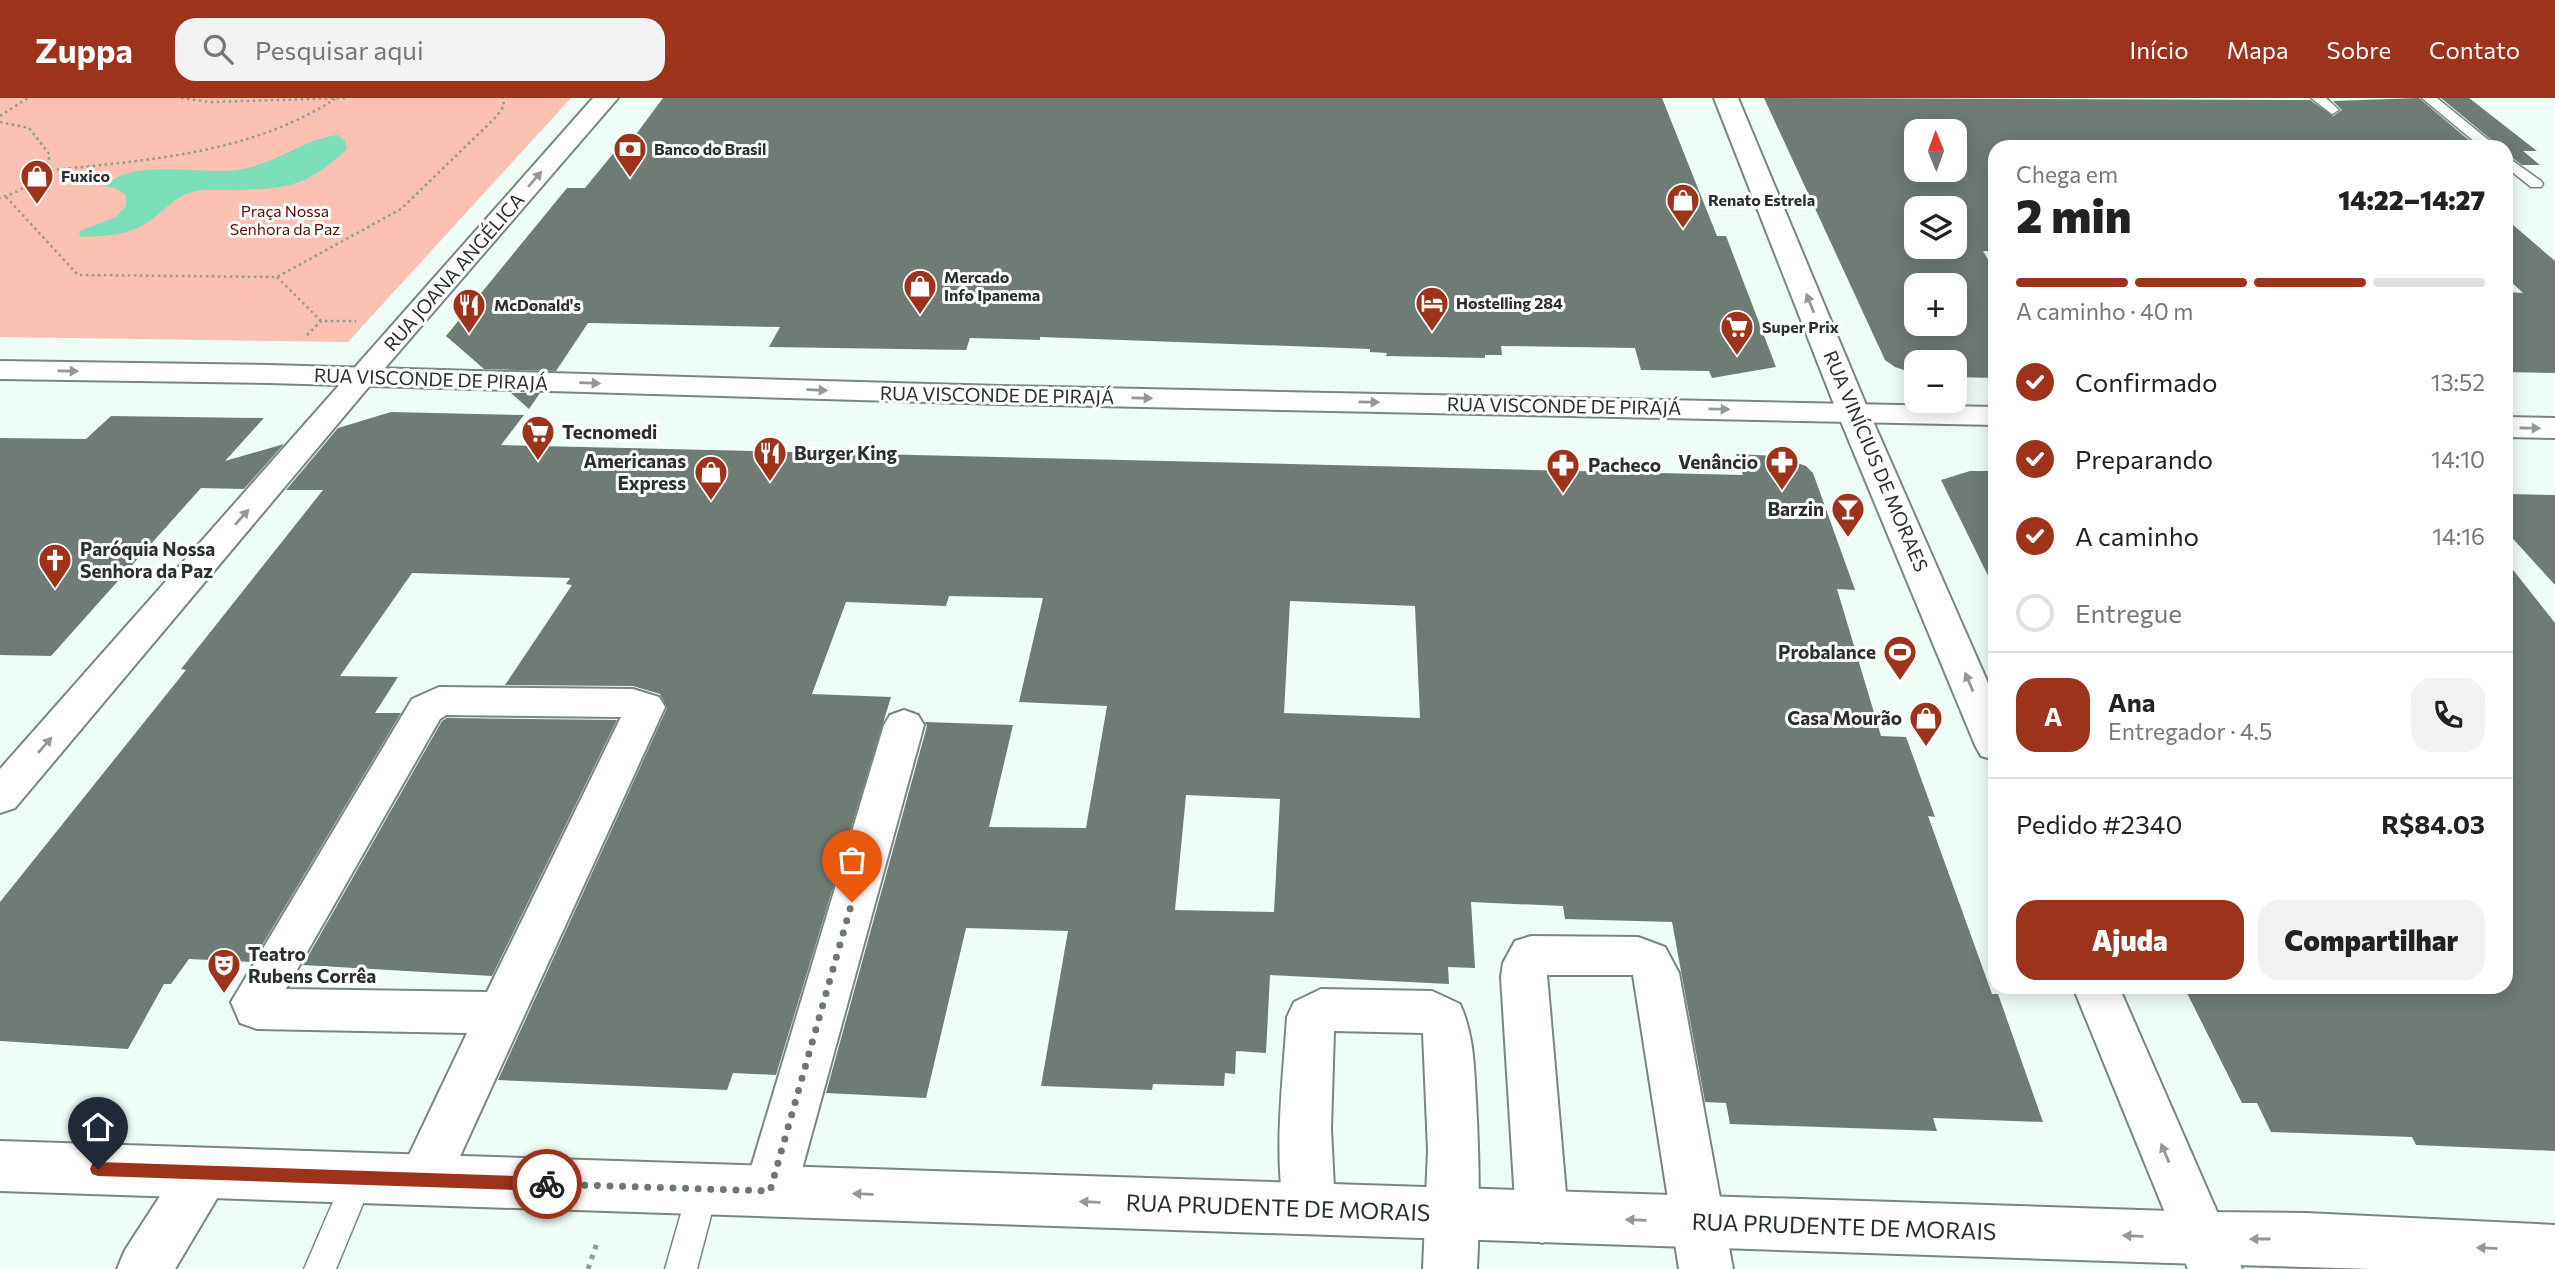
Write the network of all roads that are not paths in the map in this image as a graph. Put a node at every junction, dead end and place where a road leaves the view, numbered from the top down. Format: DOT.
graph roads {
  1 [pos="606,98"];
  2 [pos="1726,98"];
  3 [pos="2318,98"];
  4 [pos="2428,98"];
  5 [pos="2332,110"];
  6 [pos="2481,140"];
  7 [pos="2513,166"];
  8 [pos="2536,184"];
  9 [pos="0,370"];
  10 [pos="361,377"];
  11 [pos="1853,412"];
  12 [pos="1988,416"];
  13 [pos="2513,427"];
  14 [pos="2555,428"];
  15 [pos="904,725"];
  16 [pos="1988,728"];
  17 [pos="0,797"];
  18 [pos="2099,994"];
  19 [pos="499,1013"];
  20 [pos="204,1173"];
  21 [pos="6,1175"];
  22 [pos="359,1177"];
  23 [pos="423,1180"];
  24 [pos="703,1189"];
  25 [pos="770,1191"];
  26 [pos="1309,1209"];
  27 [pos="1454,1215"];
  28 [pos="1542,1217"];
  29 [pos="1702,1246"];
  30 [pos="2555,1252"];
  31 [pos="2208,1254"];
  32 [pos="144,1269"];
  33 [pos="320,1269"];
  34 [pos="681,1269"];
  35 [pos="1450,1269"];
  10 -- 1 [label="street, RUA JOANA ANGÉLICA, one-way"];
  11 -- 2 [label="street, RUA VINÍCIUS DE MORAES, one-way"];
  3 -- 5 [label="lane"];
  4 -- 6 [label="lane"];
  7 -- 8 [label="lane"];
  9 -- 10 [label="street, RUA VISCONDE DE PIRAJÁ, one-way"];
  10 -- 11 [label="street, RUA VISCONDE DE PIRAJÁ, one-way"];
  17 -- 10 [label="street, RUA JOANA ANGÉLICA, one-way"];
  11 -- 12 [label="street, RUA VISCONDE DE PIRAJÁ"];
  16 -- 11 [label="street, RUA VINÍCIUS DE MORAES, one-way"];
  13 -- 14 [label="street, one-way"];
  15 -- 25 [label="street"];
  31 -- 18 [label="street, one-way"];
  19 -- 19 [label="street"];
  19 -- 23 [label="street"];
  20 -- 21 [label="street, RUA PRUDENTE DE MORAIS"];
  20 -- 22 [label="street, RUA PRUDENTE DE MORAIS"];
  20 -- 32 [label="street"];
  22 -- 23 [label="street, RUA PRUDENTE DE MORAIS"];
  22 -- 33 [label="lane"];
  23 -- 24 [label="street, RUA PRUDENTE DE MORAIS"];
  24 -- 25 [label="street, RUA PRUDENTE DE MORAIS"];
  24 -- 34 [label="lane"];
  26 -- 25 [label="street, RUA PRUDENTE DE MORAIS, one-way"];
  26 -- 27 [label="street, RUA PRUDENTE DE MORAIS"];
  26 -- 27 [label="street"];
  27 -- 28 [label="street, RUA PRUDENTE DE MORAIS"];
  27 -- 35 [label="street"];
  29 -- 28 [label="street, RUA PRUDENTE DE MORAIS, one-way"];
  28 -- 29 [label="street"];
  31 -- 29 [label="street, RUA PRUDENTE DE MORAIS, one-way"];
  30 -- 31 [label="street, RUA PRUDENTE DE MORAIS, one-way"];
}
